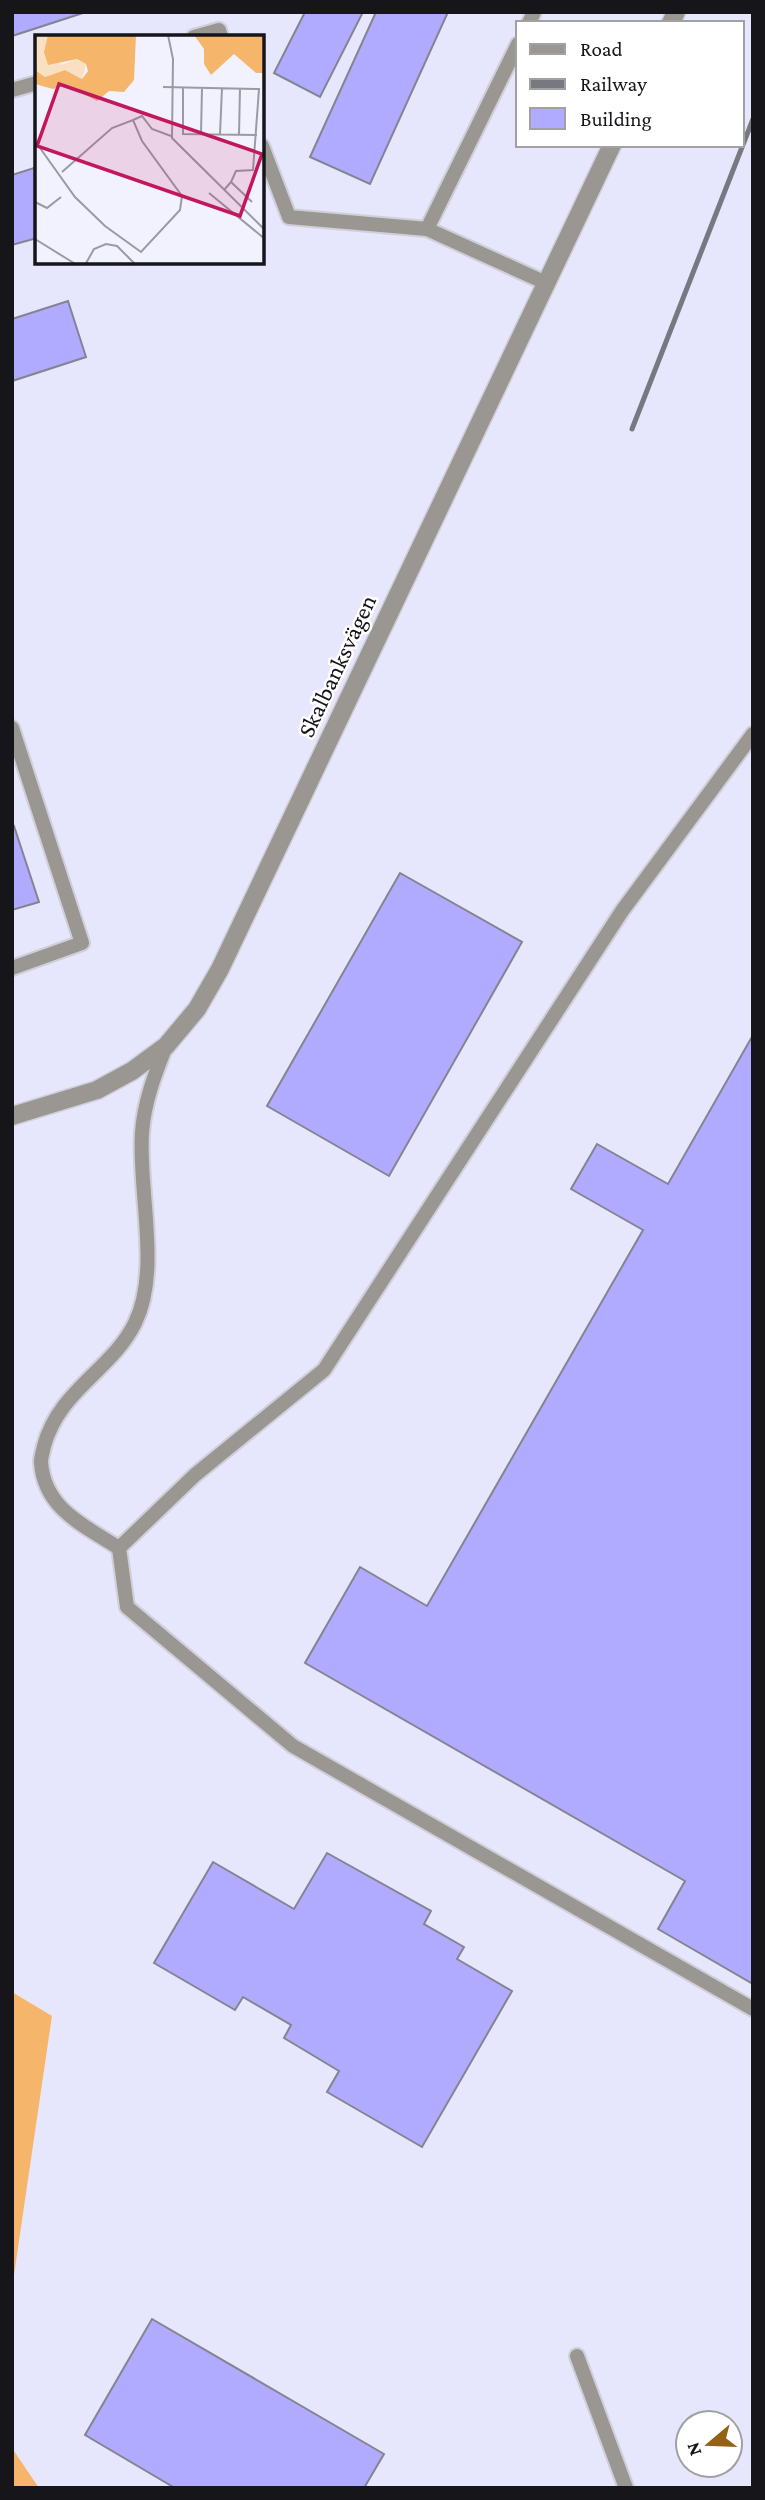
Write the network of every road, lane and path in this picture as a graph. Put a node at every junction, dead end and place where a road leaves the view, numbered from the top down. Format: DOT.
graph roads {
  1 [pos="201,35"];
  2 [pos="220,35"];
  3 [pos="516,48"];
  4 [pos="35,84"];
  5 [pos="12,90"];
  6 [pos="611,147"];
  7 [pos="264,151"];
  8 [pos="427,229"];
  9 [pos="546,283"];
  10 [pos="753,733"];
  11 [pos="13,735"];
  12 [pos="12,968"];
  13 [pos="166,1046"];
  14 [pos="12,1116"];
  15 [pos="119,1548"];
  16 [pos="753,2009"];
  17 [pos="577,2356"];
  18 [pos="626,2488"];
  1 -- 2 [label="lane"];
  3 -- 8 [label="lane"];
  4 -- 5 [label="lane"];
  6 -- 9 [label="street, Skalbanksvägen"];
  7 -- 8 [label="lane"];
  8 -- 9 [label="lane"];
  9 -- 13 [label="street, Skalbanksvägen"];
  10 -- 15 [label="lane"];
  11 -- 12 [label="lane"];
  13 -- 14 [label="street, Skalbanksvägen"];
  13 -- 15 [label="lane"];
  15 -- 16 [label="lane"];
  17 -- 18 [label="lane"];
}
